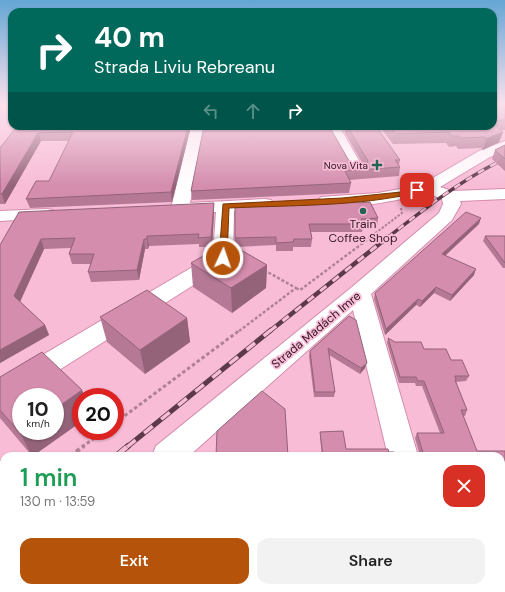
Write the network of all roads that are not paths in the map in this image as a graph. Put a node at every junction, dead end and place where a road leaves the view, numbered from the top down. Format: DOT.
graph roads {
  1 [pos="196,132"];
  2 [pos="335,132"];
  3 [pos="505,145"];
  4 [pos="427,187"];
  5 [pos="505,194"];
  6 [pos="450,196"];
  7 [pos="372,197"];
  8 [pos="311,202"];
  9 [pos="280,203"];
  10 [pos="225,206"];
  11 [pos="61,213"];
  12 [pos="0,216"];
  13 [pos="360,292"];
  14 [pos="0,393"];
  15 [pos="172,452"];
  16 [pos="402,452"];
  1 -- 10 [label="street"];
  2 -- 7 [label="street"];
  3 -- 4 [label="street"];
  4 -- 6 [label="street"];
  4 -- 7 [label="street"];
  5 -- 6 [label="street"];
  6 -- 13 [label="street, Strada Madách Imre"];
  7 -- 8 [label="street"];
  9 -- 10 [label="street"];
  10 -- 14 [label="street"];
  11 -- 12 [label="street"];
  13 -- 15 [label="street, Strada Madách Imre"];
  13 -- 16 [label="street"];
}
